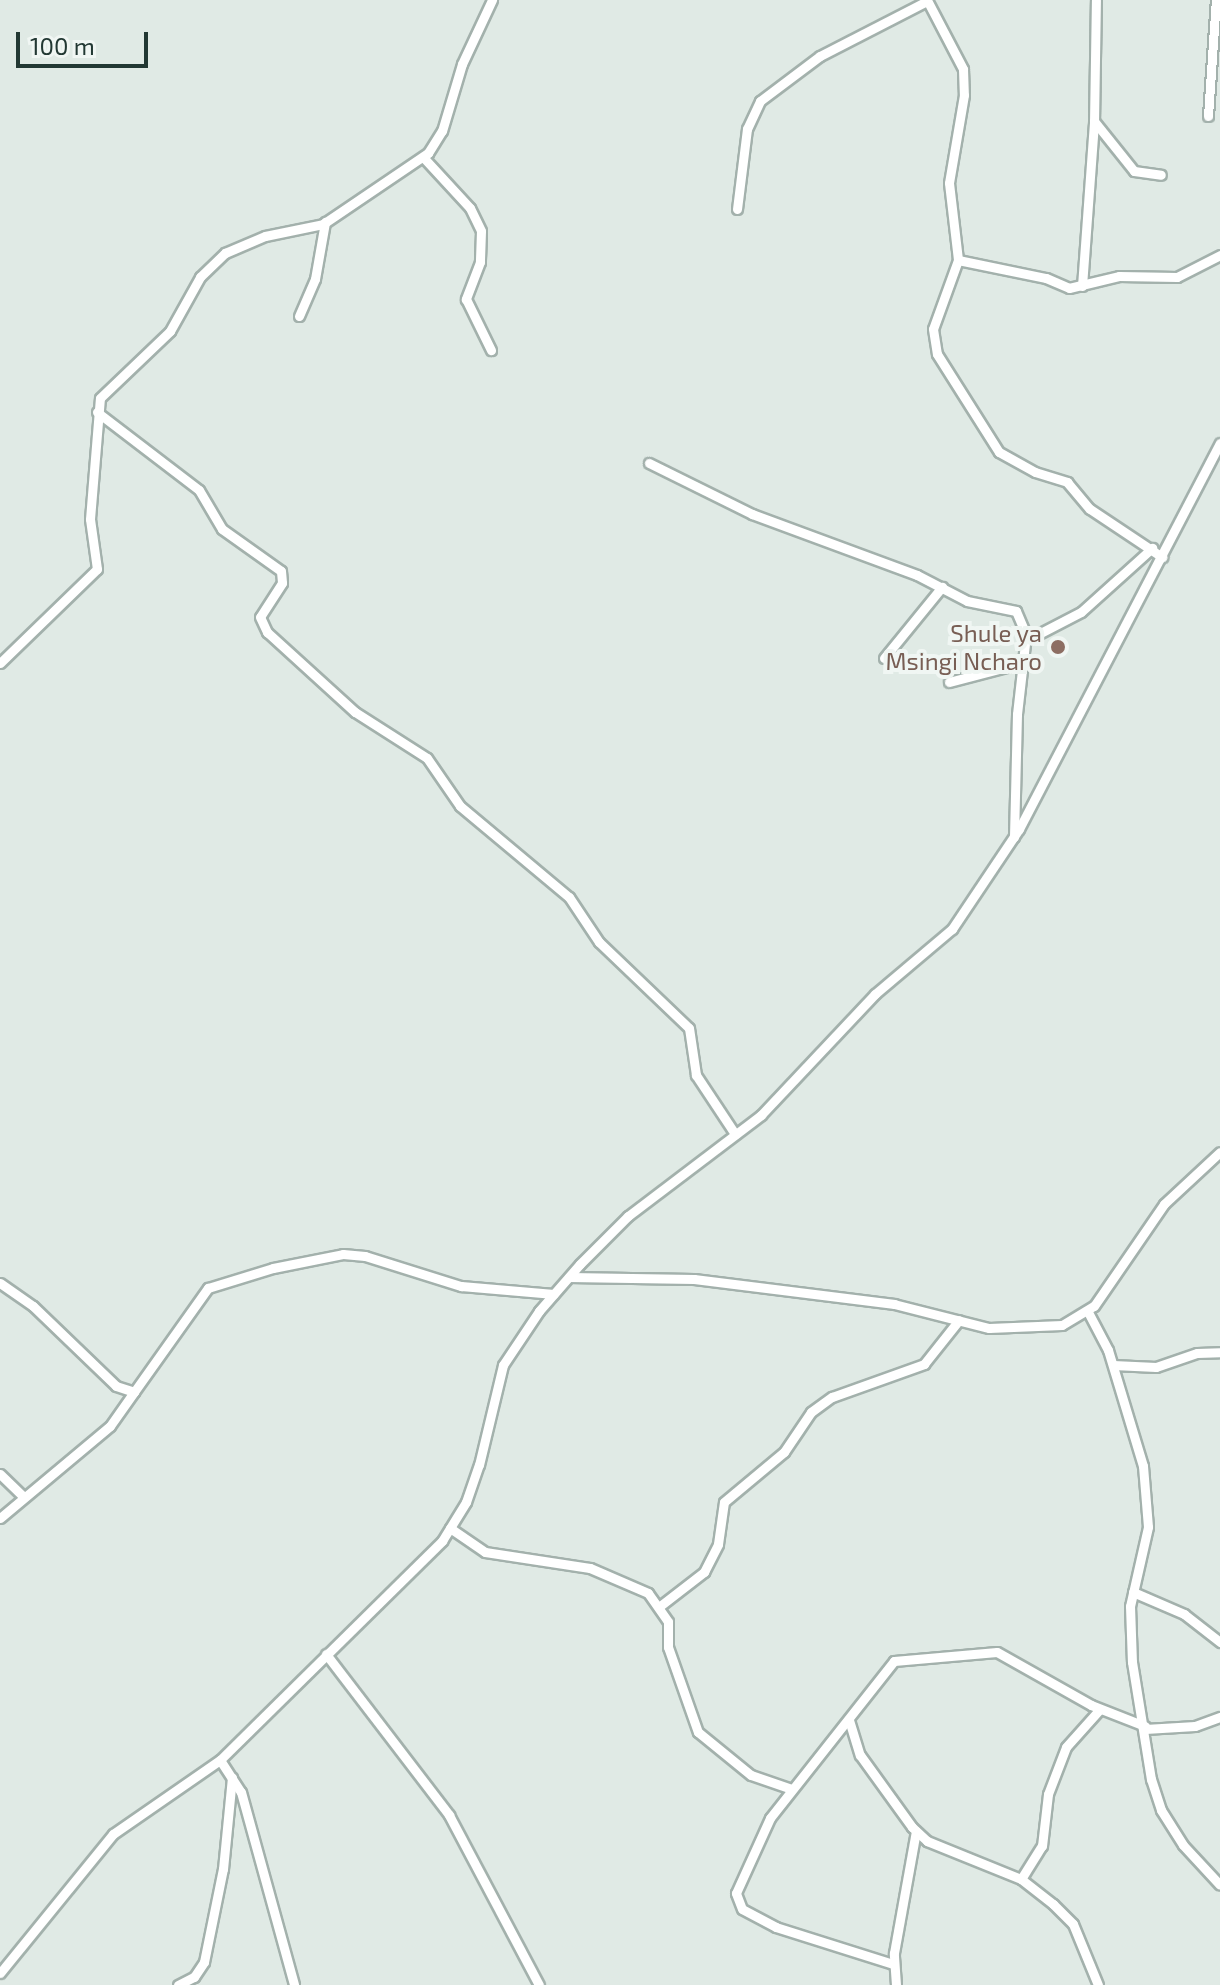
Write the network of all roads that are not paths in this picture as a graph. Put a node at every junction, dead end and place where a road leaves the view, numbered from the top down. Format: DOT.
graph roads {
  1 [pos="492,0"];
  2 [pos="927,0"];
  3 [pos="1096,0"];
  4 [pos="1216,0"];
  5 [pos="1208,116"];
  6 [pos="1094,121"];
  7 [pos="423,157"];
  8 [pos="1161,175"];
  9 [pos="737,209"];
  10 [pos="325,222"];
  11 [pos="1220,255"];
  12 [pos="958,260"];
  13 [pos="1082,286"];
  14 [pos="299,316"];
  15 [pos="491,350"];
  16 [pos="97,412"];
  17 [pos="1220,443"];
  18 [pos="649,463"];
  19 [pos="1152,548"];
  20 [pos="1162,557"];
  21 [pos="942,587"];
  22 [pos="1025,641"];
  23 [pos="884,658"];
  24 [pos="0,663"];
  25 [pos="1022,663"];
  26 [pos="949,682"];
  27 [pos="1014,837"];
  28 [pos="735,1134"];
  29 [pos="1220,1152"];
  30 [pos="569,1277"];
  31 [pos="0,1283"];
  32 [pos="554,1294"];
  33 [pos="1088,1312"];
  34 [pos="959,1320"];
  35 [pos="1220,1352"];
  36 [pos="1113,1365"];
  37 [pos="134,1392"];
  38 [pos="0,1474"];
  39 [pos="24,1497"];
  40 [pos="0,1518"];
  41 [pos="450,1528"];
  42 [pos="1133,1592"];
  43 [pos="660,1606"];
  44 [pos="1220,1642"];
  45 [pos="326,1654"];
  46 [pos="1100,1709"];
  47 [pos="1220,1717"];
  48 [pos="849,1720"];
  49 [pos="1145,1728"];
  50 [pos="220,1760"];
  51 [pos="232,1777"];
  52 [pos="792,1789"];
  53 [pos="916,1831"];
  54 [pos="1021,1879"];
  55 [pos="1220,1885"];
  56 [pos="893,1964"];
  57 [pos="0,1973"];
  58 [pos="178,1985"];
  59 [pos="294,1985"];
  60 [pos="539,1985"];
  61 [pos="896,1985"];
  62 [pos="1098,1985"];
  1 -- 7 [label="street"];
  2 -- 9 [label="street"];
  2 -- 12 [label="street"];
  3 -- 6 [label="street"];
  4 -- 5 [label="street"];
  6 -- 8 [label="street"];
  6 -- 13 [label="street"];
  7 -- 10 [label="street"];
  7 -- 15 [label="street"];
  10 -- 14 [label="street"];
  10 -- 16 [label="street"];
  11 -- 13 [label="street"];
  12 -- 13 [label="street"];
  12 -- 19 [label="street"];
  16 -- 24 [label="street"];
  16 -- 28 [label="street"];
  17 -- 20 [label="street"];
  18 -- 21 [label="street"];
  19 -- 20 [label="street"];
  19 -- 22 [label="street"];
  20 -- 27 [label="street"];
  21 -- 22 [label="street"];
  21 -- 23 [label="street"];
  22 -- 25 [label="street"];
  25 -- 26 [label="street"];
  25 -- 27 [label="street"];
  27 -- 28 [label="street"];
  28 -- 30 [label="street"];
  29 -- 33 [label="street"];
  30 -- 32 [label="street"];
  30 -- 34 [label="street"];
  31 -- 37 [label="street"];
  32 -- 37 [label="street"];
  32 -- 41 [label="street"];
  33 -- 34 [label="street"];
  33 -- 36 [label="street"];
  34 -- 43 [label="street"];
  35 -- 36 [label="street"];
  36 -- 42 [label="street"];
  37 -- 39 [label="street"];
  38 -- 39 [label="street"];
  39 -- 40 [label="street"];
  41 -- 43 [label="street"];
  41 -- 45 [label="street"];
  42 -- 44 [label="street"];
  42 -- 49 [label="street"];
  43 -- 52 [label="street"];
  45 -- 50 [label="street"];
  45 -- 60 [label="street"];
  46 -- 48 [label="street"];
  46 -- 49 [label="street"];
  46 -- 54 [label="street"];
  47 -- 49 [label="street"];
  48 -- 52 [label="street"];
  48 -- 53 [label="street"];
  49 -- 55 [label="street"];
  50 -- 51 [label="street"];
  50 -- 57 [label="street"];
  51 -- 58 [label="street"];
  51 -- 59 [label="street"];
  52 -- 56 [label="street"];
  53 -- 54 [label="street"];
  53 -- 56 [label="street"];
  54 -- 62 [label="street"];
  56 -- 61 [label="street"];
}
